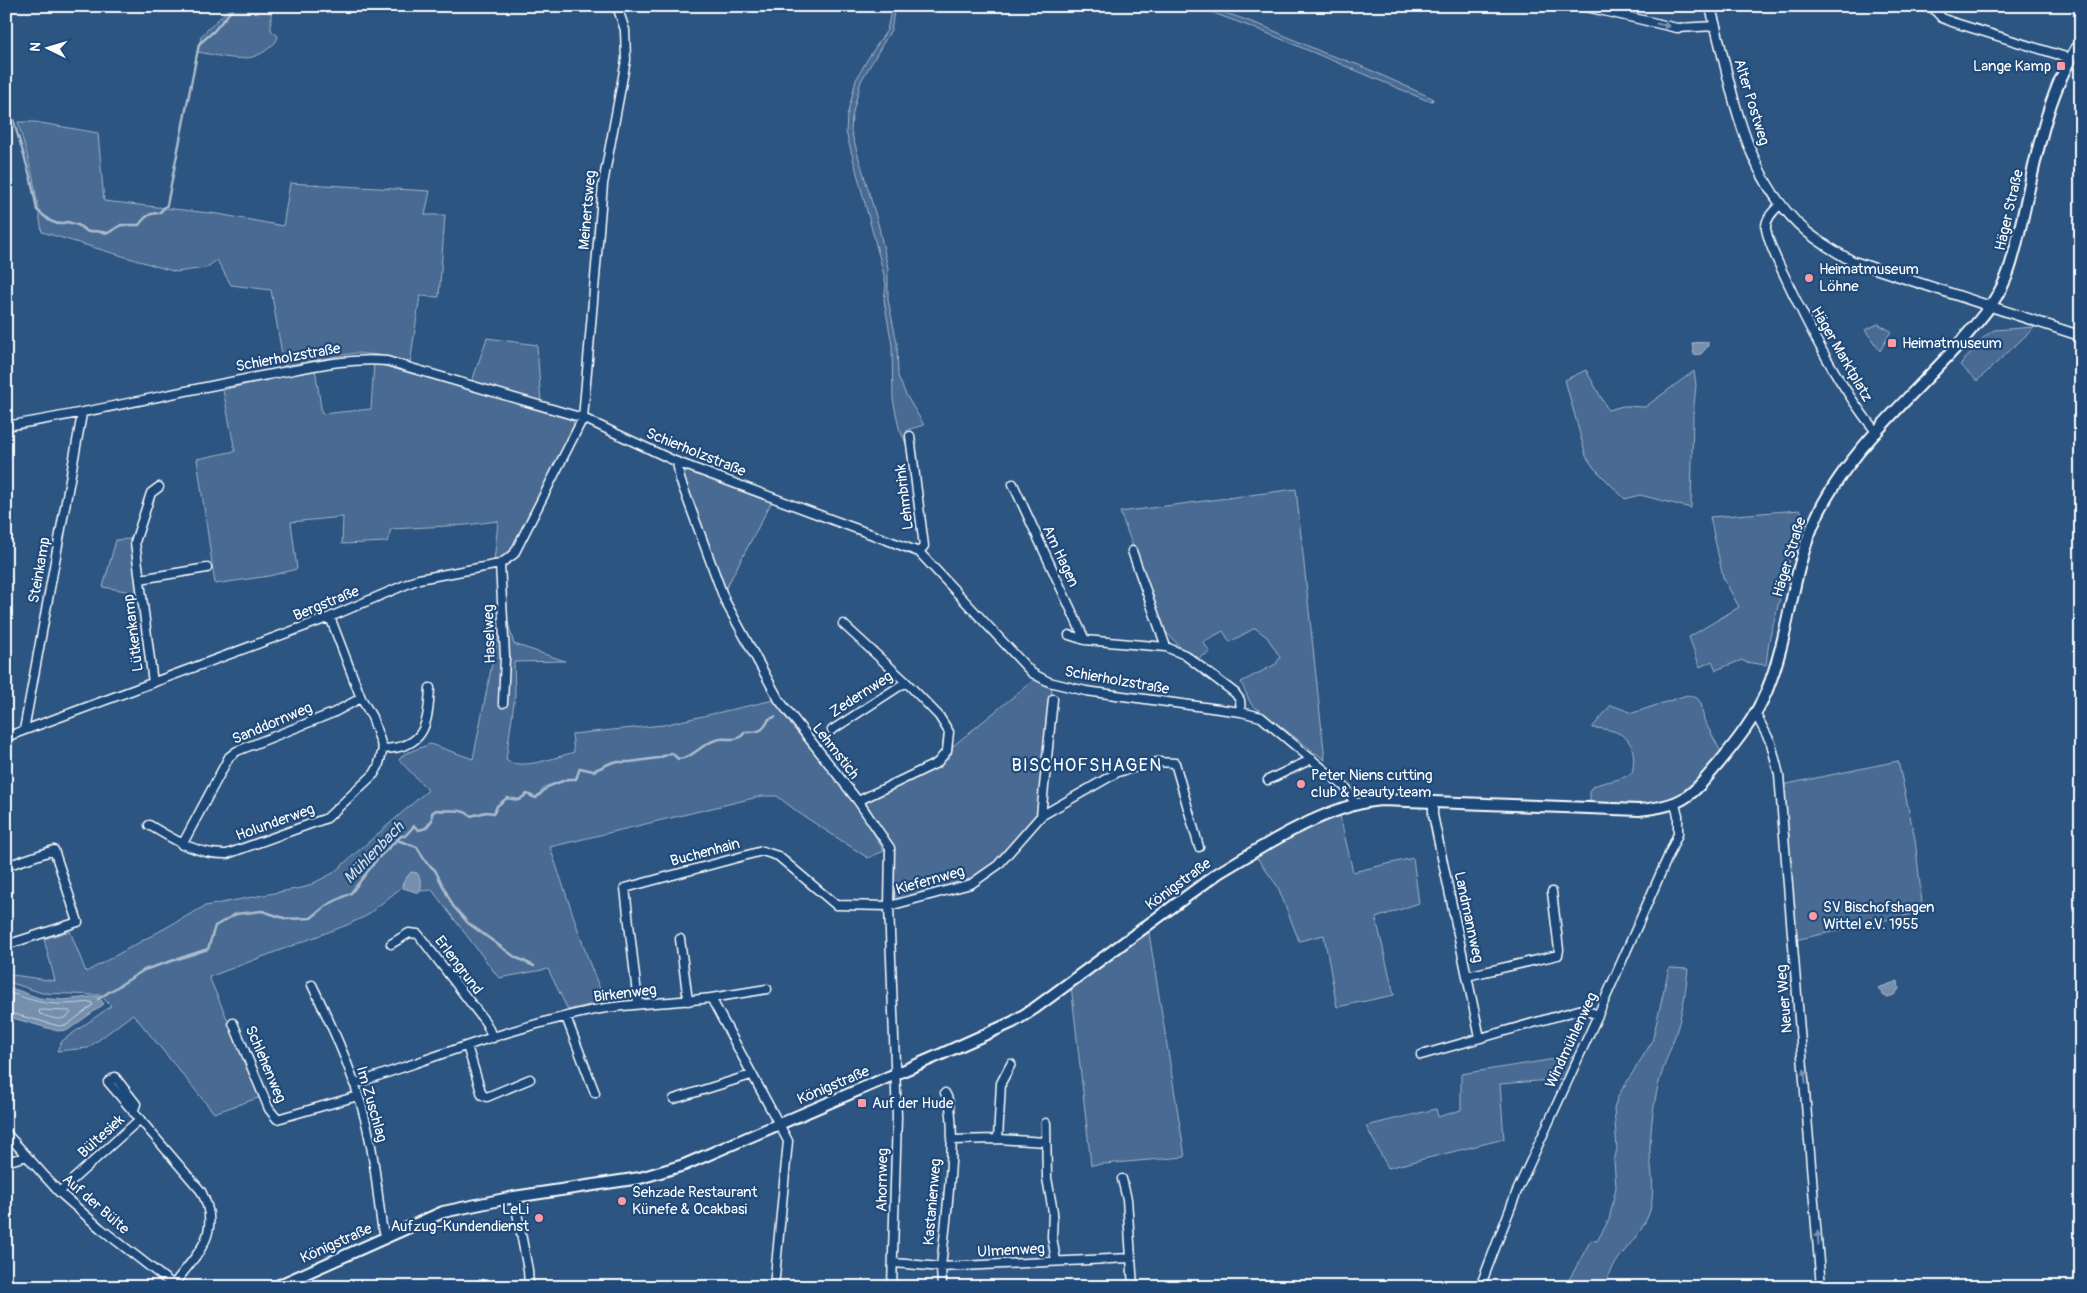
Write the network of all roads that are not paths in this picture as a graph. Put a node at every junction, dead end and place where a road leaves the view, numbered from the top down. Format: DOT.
graph roads {
  1 [pos="617,6"];
  2 [pos="1582,6"];
  3 [pos="1710,6"];
  4 [pos="1931,6"];
  5 [pos="1716,26"];
  6 [pos="2081,41"];
  7 [pos="2069,58"];
  8 [pos="1781,204"];
  9 [pos="1989,307"];
  10 [pos="2081,336"];
  11 [pos="82,414"];
  12 [pos="583,418"];
  13 [pos="6,426"];
  14 [pos="1877,433"];
  15 [pos="910,436"];
  16 [pos="677,462"];
  17 [pos="1013,484"];
  18 [pos="159,487"];
  19 [pos="1132,551"];
  20 [pos="919,552"];
  21 [pos="500,564"];
  22 [pos="207,568"];
  23 [pos="140,579"];
  24 [pos="330,617"];
  25 [pos="843,624"];
  26 [pos="1068,634"];
  27 [pos="1084,640"];
  28 [pos="1166,647"];
  29 [pos="152,682"];
  30 [pos="906,682"];
  31 [pos="430,688"];
  32 [pos="361,698"];
  33 [pos="1053,699"];
  34 [pos="503,704"];
  35 [pos="1242,712"];
  36 [pos="1755,713"];
  37 [pos="24,730"];
  38 [pos="832,730"];
  39 [pos="6,738"];
  40 [pos="383,749"];
  41 [pos="1312,758"];
  42 [pos="1268,780"];
  43 [pos="858,802"];
  44 [pos="1433,802"];
  45 [pos="1356,804"];
  46 [pos="1675,804"];
  47 [pos="1041,816"];
  48 [pos="149,825"];
  49 [pos="182,845"];
  50 [pos="1199,846"];
  51 [pos="6,866"];
  52 [pos="1552,892"];
  53 [pos="889,906"];
  54 [pos="680,939"];
  55 [pos="391,944"];
  56 [pos="6,945"];
  57 [pos="1467,976"];
  58 [pos="312,985"];
  59 [pos="767,988"];
  60 [pos="711,998"];
  61 [pos="688,1001"];
  62 [pos="638,1003"];
  63 [pos="1598,1015"];
  64 [pos="566,1017"];
  65 [pos="233,1023"];
  66 [pos="493,1038"];
  67 [pos="1480,1038"];
  68 [pos="467,1046"];
  69 [pos="1421,1055"];
  70 [pos="1010,1064"];
  71 [pos="751,1075"];
  72 [pos="894,1075"];
  73 [pos="530,1079"];
  74 [pos="354,1084"];
  75 [pos="595,1093"];
  76 [pos="945,1093"];
  77 [pos="358,1096"];
  78 [pos="674,1099"];
  79 [pos="133,1112"];
  80 [pos="140,1120"];
  81 [pos="1046,1123"];
  82 [pos="780,1124"];
  83 [pos="6,1133"];
  84 [pos="998,1139"];
  85 [pos="951,1140"];
  86 [pos="1046,1142"];
  87 [pos="26,1156"];
  88 [pos="6,1162"];
  89 [pos="1122,1179"];
  90 [pos="59,1192"];
  91 [pos="514,1197"];
  92 [pos="386,1237"];
  93 [pos="1130,1258"];
  94 [pos="1056,1261"];
  95 [pos="894,1263"];
  96 [pos="941,1267"];
  97 [pos="175,1286"];
  98 [pos="275,1287"];
  99 [pos="529,1287"];
  100 [pos="774,1287"];
  101 [pos="892,1287"];
  102 [pos="942,1287"];
  103 [pos="1132,1287"];
  104 [pos="1480,1287"];
  105 [pos="1821,1287"];
  1 -- 12 [label="street, Meinertsweg"];
  2 -- 5 [label="street, one-way"];
  3 -- 5 [label="street, Alter Postweg"];
  4 -- 7 [label="street"];
  5 -- 8 [label="street, Alter Postweg"];
  6 -- 7 [label="main road, Häger Straße"];
  7 -- 9 [label="main road, Häger Straße"];
  8 -- 9 [label="street, Alter Postweg"];
  8 -- 14 [label="street, Häger Marktplatz"];
  9 -- 10 [label="street, Alter Postweg"];
  9 -- 14 [label="main road, Häger Straße"];
  11 -- 12 [label="street, Schierholzstraße"];
  11 -- 13 [label="street, Schierholzstraße"];
  11 -- 37 [label="street, Steinkamp"];
  12 -- 16 [label="street, Schierholzstraße"];
  12 -- 21 [label="street"];
  14 -- 36 [label="main road, Häger Straße"];
  15 -- 20 [label="street, Lehmbrink"];
  16 -- 20 [label="street, Schierholzstraße"];
  16 -- 43 [label="street, Lehmstich"];
  17 -- 27 [label="street, Am Hagen"];
  18 -- 23 [label="street, Lütkenkamp"];
  19 -- 28 [label="street"];
  20 -- 35 [label="street, Schierholzstraße"];
  21 -- 24 [label="street, Bergstraße"];
  21 -- 34 [label="street, Haselweg"];
  22 -- 23 [label="street, Lütkenkamp"];
  23 -- 29 [label="street, Lütkenkamp"];
  24 -- 29 [label="street, Bergstraße"];
  24 -- 32 [label="street"];
  25 -- 30 [label="street, Zedernweg"];
  26 -- 27 [label="street"];
  27 -- 28 [label="street"];
  28 -- 35 [label="street"];
  29 -- 37 [label="street, Bergstraße"];
  30 -- 38 [label="street, Zedernweg"];
  30 -- 43 [label="street, Zedernweg"];
  31 -- 40 [label="street"];
  32 -- 40 [label="street"];
  32 -- 49 [label="street, Sanddornweg"];
  33 -- 47 [label="street"];
  35 -- 41 [label="street, Schierholzstraße"];
  36 -- 46 [label="main road, Häger Straße"];
  105 -- 36 [label="street, Neuer Weg, one-way"];
  37 -- 39 [label="street, Bergstraße"];
  40 -- 49 [label="street, Holunderweg"];
  41 -- 42 [label="street"];
  41 -- 45 [label="street, Schierholzstraße"];
  43 -- 53 [label="street, Lehmstich"];
  44 -- 45 [label="main road, Häger Straße"];
  44 -- 46 [label="main road, Häger Straße"];
  44 -- 57 [label="street, Landmannweg"];
  45 -- 72 [label="main road, Königstraße"];
  46 -- 63 [label="street, Windmühlenweg"];
  47 -- 50 [label="street, Kiefernweg"];
  47 -- 53 [label="street, Kiefernweg"];
  48 -- 49 [label="street, Holunderweg"];
  51 -- 56 [label="street"];
  52 -- 57 [label="street"];
  53 -- 62 [label="street, Buchenhain"];
  53 -- 72 [label="street, Lehmstich"];
  54 -- 61 [label="street"];
  55 -- 66 [label="street, Erlengrund"];
  57 -- 67 [label="street, Landmannweg"];
  58 -- 74 [label="street, Im Zuschlag"];
  59 -- 60 [label="street, Birkenweg"];
  60 -- 61 [label="street, Birkenweg"];
  60 -- 71 [label="street"];
  61 -- 62 [label="street, Birkenweg"];
  62 -- 64 [label="street, Birkenweg"];
  63 -- 67 [label="street"];
  63 -- 104 [label="street, Windmühlenweg"];
  64 -- 66 [label="street, Birkenweg"];
  64 -- 75 [label="street"];
  65 -- 77 [label="street, Schlehenweg"];
  66 -- 68 [label="street, Birkenweg"];
  67 -- 69 [label="street"];
  68 -- 73 [label="street"];
  68 -- 74 [label="street, Birkenweg"];
  70 -- 84 [label="street"];
  71 -- 78 [label="street"];
  71 -- 82 [label="street"];
  72 -- 82 [label="main road, Königstraße"];
  72 -- 95 [label="street, Ahornweg"];
  74 -- 77 [label="street, Im Zuschlag"];
  76 -- 85 [label="street, Kastanienweg"];
  77 -- 92 [label="street, Im Zuschlag"];
  79 -- 80 [label="street"];
  80 -- 90 [label="street, Bültesiek"];
  80 -- 97 [label="street"];
  81 -- 86 [label="street"];
  82 -- 91 [label="main road, Königstraße"];
  82 -- 100 [label="street"];
  83 -- 87 [label="street, Auf der Bülte"];
  84 -- 85 [label="street, Kastanienweg"];
  84 -- 86 [label="street, Kastanienweg"];
  85 -- 96 [label="street, Kastanienweg"];
  86 -- 94 [label="street"];
  87 -- 88 [label="street"];
  87 -- 90 [label="street, Auf der Bülte"];
  89 -- 93 [label="street"];
  90 -- 97 [label="street, Auf der Bülte"];
  91 -- 92 [label="main road, Königstraße"];
  91 -- 99 [label="street"];
  92 -- 98 [label="main road, Königstraße"];
  93 -- 94 [label="street, Ulmenweg"];
  93 -- 103 [label="street"];
  94 -- 96 [label="street, Ulmenweg"];
  95 -- 96 [label="street, Ulmenweg"];
  95 -- 101 [label="street, Ahornweg"];
  96 -- 102 [label="street, Kastanienweg"];
}
